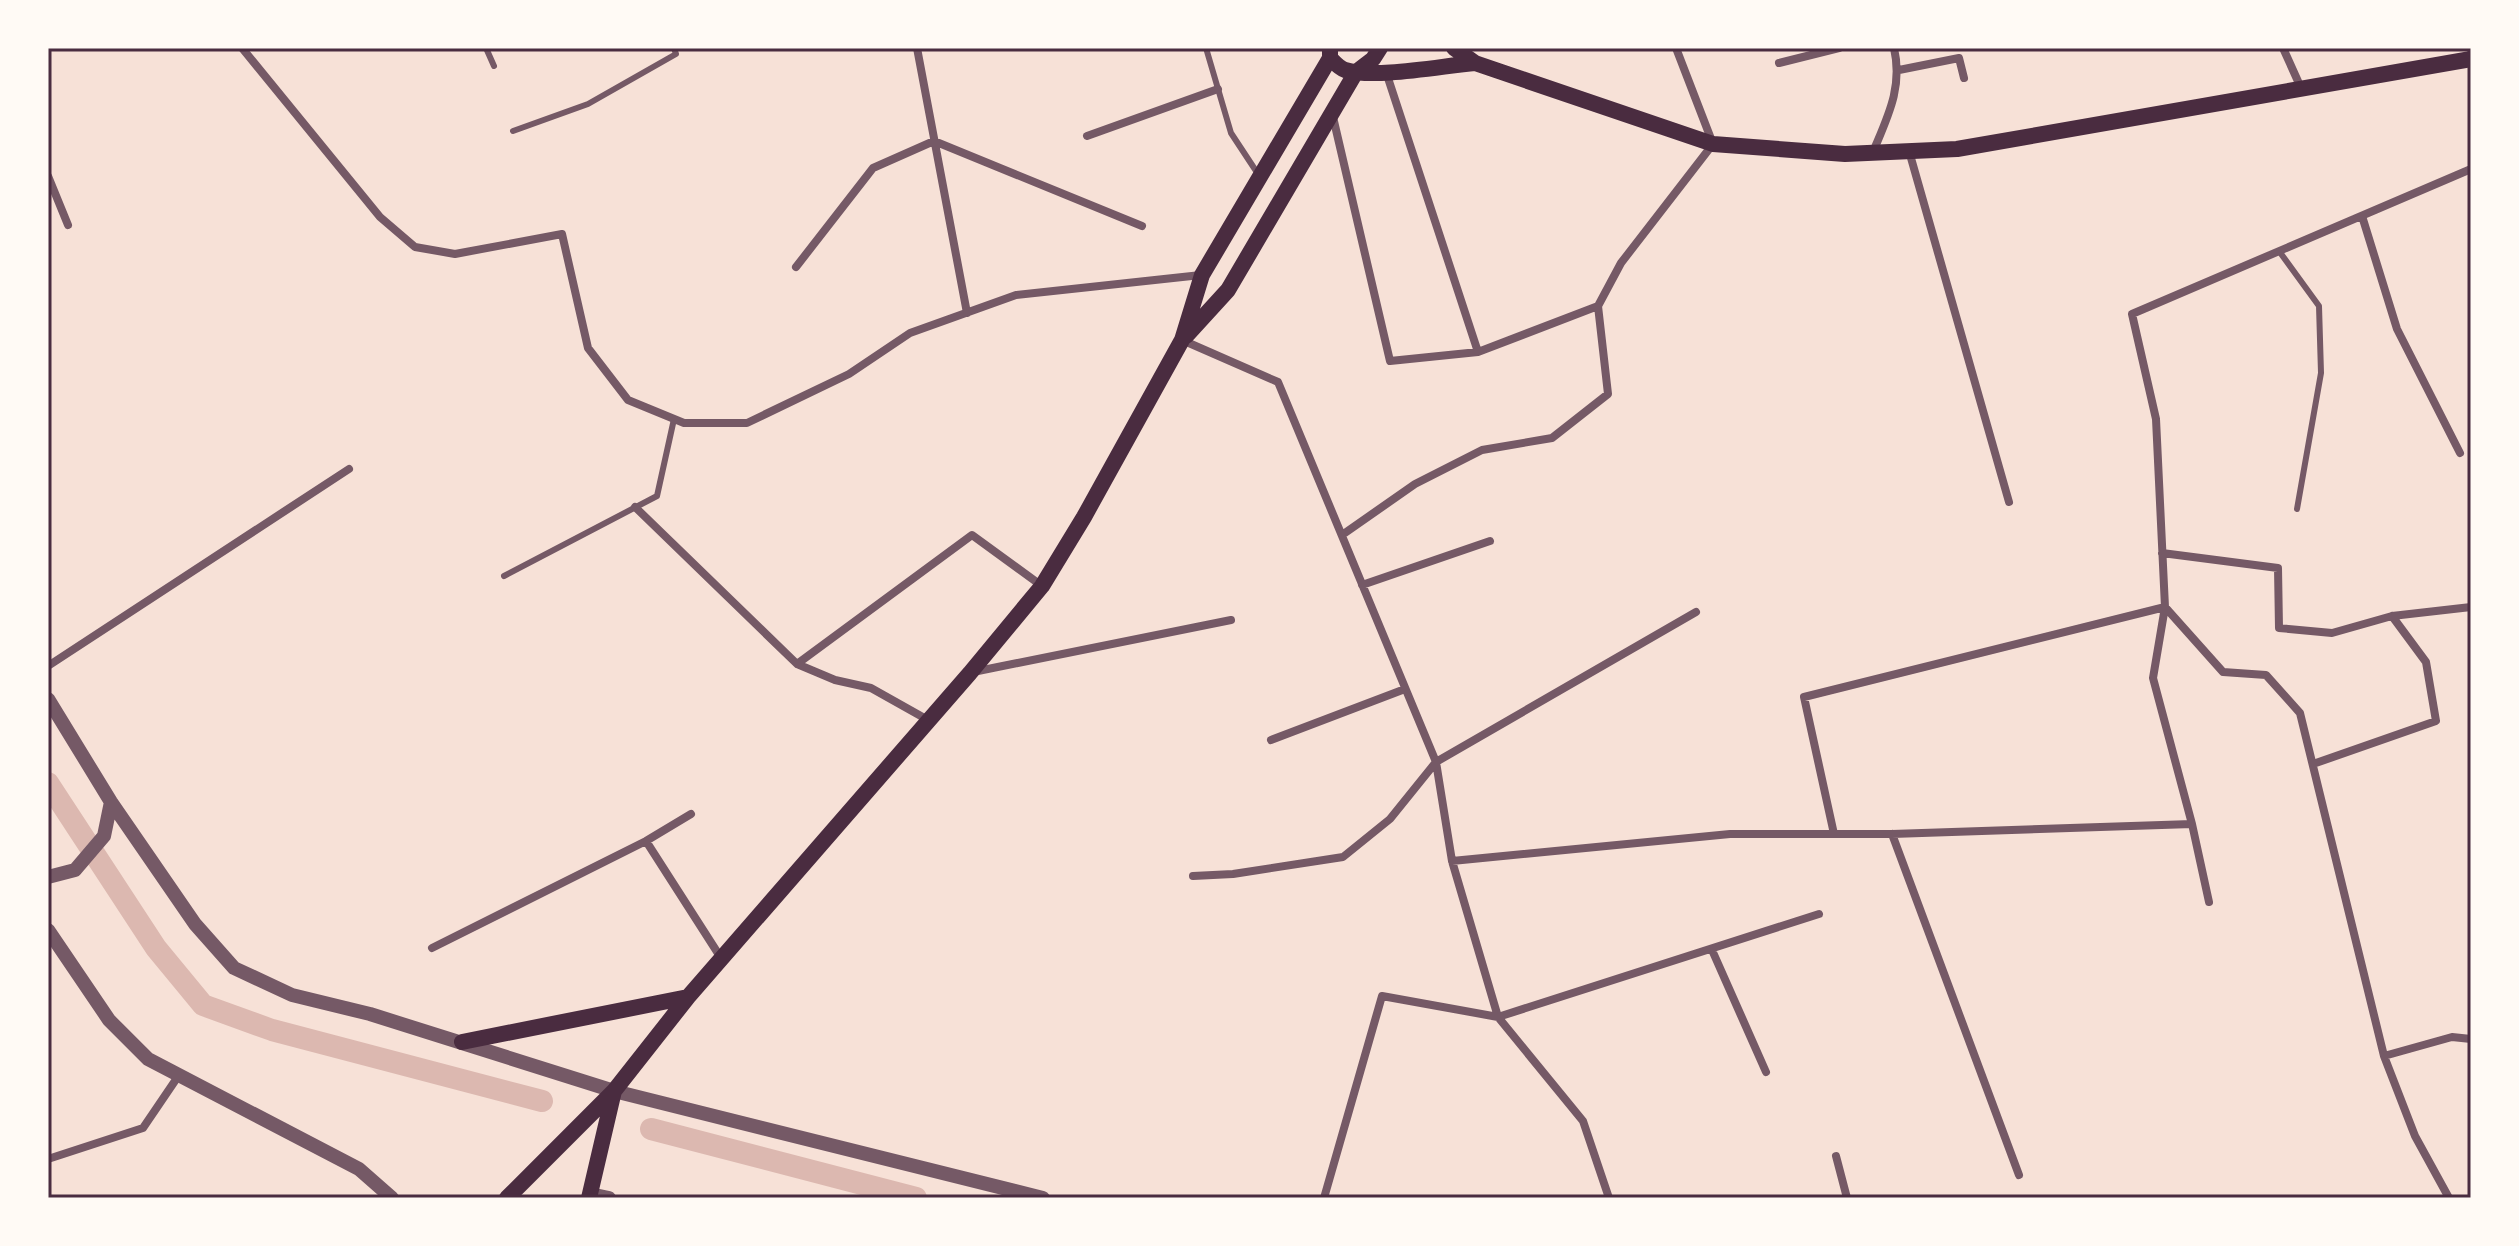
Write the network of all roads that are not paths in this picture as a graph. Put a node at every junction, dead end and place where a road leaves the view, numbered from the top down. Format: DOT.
graph roads {
  1 [pos="242,48"];
  2 [pos="486,48"];
  3 [pos="674,48"];
  4 [pos="917,48"];
  5 [pos="1206,48"];
  6 [pos="1380,48"];
  7 [pos="1454,48"];
  8 [pos="1676,48"];
  9 [pos="1839,48"];
  10 [pos="1894,48"];
  11 [pos="2283,48"];
  12 [pos="1330,53"];
  13 [pos="2471,59"];
  14 [pos="1475,63"];
  15 [pos="1779,63"];
  16 [pos="494,66"];
  17 [pos="1899,70"];
  18 [pos="1356,72"];
  19 [pos="1386,72"];
  20 [pos="1964,78"];
  21 [pos="2301,88"];
  22 [pos="1218,89"];
  23 [pos="1332,112"];
  24 [pos="513,131"];
  25 [pos="1087,136"];
  26 [pos="934,141"];
  27 [pos="1713,144"];
  28 [pos="1909,151"];
  29 [pos="1873,152"];
  30 [pos="2471,169"];
  31 [pos="48,176"];
  32 [pos="1260,177"];
  33 [pos="2362,216"];
  34 [pos="68,225"];
  35 [pos="1142,226"];
  36 [pos="2279,251"];
  37 [pos="796,267"];
  38 [pos="1202,275"];
  39 [pos="1598,306"];
  40 [pos="967,313"];
  41 [pos="1182,340"];
  42 [pos="1478,352"];
  43 [pos="674,419"];
  44 [pos="2460,453"];
  45 [pos="349,469"];
  46 [pos="2009,502"];
  47 [pos="635,507"];
  48 [pos="2297,509"];
  49 [pos="1342,535"];
  50 [pos="1490,541"];
  51 [pos="2162,553"];
  52 [pos="504,576"];
  53 [pos="1362,585"];
  54 [pos="1042,586"];
  55 [pos="2165,607"];
  56 [pos="2471,607"];
  57 [pos="1696,612"];
  58 [pos="2392,616"];
  59 [pos="1231,620"];
  60 [pos="797,664"];
  61 [pos="48,666"];
  62 [pos="970,673"];
  63 [pos="1405,689"];
  64 [pos="48,699"];
  65 [pos="928,721"];
  66 [pos="1271,740"];
  67 [pos="1436,762"];
  68 [pos="2313,764"];
  69 [pos="111,802"];
  70 [pos="691,814"];
  71 [pos="2192,824"];
  72 [pos="1834,834"];
  73 [pos="1892,834"];
  74 [pos="646,841"];
  75 [pos="1452,861"];
  76 [pos="1193,876"];
  77 [pos="48,877"];
  78 [pos="2209,902"];
  79 [pos="1819,914"];
  80 [pos="48,930"];
  81 [pos="432,948"];
  82 [pos="1712,950"];
  83 [pos="721,958"];
  84 [pos="688,997"];
  85 [pos="1498,1017"];
  86 [pos="2471,1039"];
  87 [pos="462,1042"];
  88 [pos="2384,1056"];
  89 [pos="1766,1072"];
  90 [pos="179,1075"];
  91 [pos="614,1091"];
  92 [pos="1836,1156"];
  93 [pos="48,1159"];
  94 [pos="2019,1175"];
  95 [pos="589,1196"];
  96 [pos="392,1198"];
  97 [pos="507,1198"];
  98 [pos="609,1198"];
  99 [pos="1043,1198"];
  100 [pos="1324,1198"];
  101 [pos="1609,1198"];
  102 [pos="1847,1198"];
  103 [pos="2449,1198"];
  1 -- 43 [label="street"];
  2 -- 16 [label="lane"];
  3 -- 24 [label="lane"];
  4 -- 26 [label="street"];
  5 -- 22 [label="lane"];
  6 -- 18 [label="main road"];
  7 -- 14 [label="main road"];
  8 -- 27 [label="street"];
  9 -- 15 [label="street"];
  10 -- 17 [label="street"];
  11 -- 21 [label="street"];
  12 -- 18 [label="main road"];
  12 -- 32 [label="main road"];
  13 -- 21 [label="main road"];
  14 -- 19 [label="main road"];
  14 -- 27 [label="main road"];
  17 -- 20 [label="street"];
  17 -- 29 [label="street"];
  18 -- 19 [label="main road"];
  18 -- 23 [label="main road"];
  19 -- 42 [label="street"];
  21 -- 28 [label="main road"];
  22 -- 25 [label="street"];
  22 -- 32 [label="lane"];
  23 -- 41 [label="main road"];
  23 -- 42 [label="street"];
  26 -- 35 [label="street"];
  26 -- 37 [label="street"];
  26 -- 40 [label="street"];
  27 -- 29 [label="main road"];
  27 -- 39 [label="street"];
  28 -- 29 [label="main road"];
  28 -- 46 [label="street"];
  30 -- 33 [label="street"];
  31 -- 34 [label="street"];
  32 -- 38 [label="main road"];
  33 -- 36 [label="street"];
  33 -- 44 [label="street"];
  36 -- 48 [label="lane"];
  36 -- 51 [label="street"];
  38 -- 40 [label="street"];
  38 -- 41 [label="main road"];
  39 -- 42 [label="street"];
  39 -- 49 [label="street"];
  40 -- 43 [label="street"];
  41 -- 49 [label="street"];
  41 -- 54 [label="main road"];
  43 -- 47 [label="lane"];
  45 -- 61 [label="street"];
  47 -- 52 [label="lane"];
  47 -- 60 [label="street"];
  49 -- 53 [label="street"];
  50 -- 53 [label="street"];
  51 -- 55 [label="street"];
  51 -- 58 [label="street"];
  53 -- 63 [label="street"];
  54 -- 60 [label="street"];
  54 -- 62 [label="main road"];
  55 -- 68 [label="street"];
  55 -- 71 [label="street"];
  55 -- 72 [label="street"];
  56 -- 58 [label="street"];
  57 -- 67 [label="street"];
  58 -- 68 [label="street"];
  59 -- 62 [label="street"];
  60 -- 65 [label="street"];
  62 -- 65 [label="main road"];
  63 -- 66 [label="street"];
  63 -- 67 [label="street"];
  64 -- 69 [label="street"];
  65 -- 83 [label="main road"];
  67 -- 75 [label="street"];
  67 -- 76 [label="street"];
  68 -- 88 [label="street"];
  69 -- 77 [label="street"];
  69 -- 87 [label="street"];
  70 -- 74 [label="street"];
  71 -- 73 [label="street"];
  71 -- 78 [label="street"];
  72 -- 73 [label="street"];
  72 -- 75 [label="street"];
  73 -- 94 [label="street"];
  74 -- 81 [label="street"];
  74 -- 83 [label="street"];
  75 -- 85 [label="street"];
  79 -- 82 [label="street"];
  80 -- 90 [label="street"];
  82 -- 85 [label="street"];
  82 -- 89 [label="street"];
  83 -- 84 [label="main road"];
  84 -- 87 [label="main road"];
  84 -- 91 [label="main road"];
  85 -- 100 [label="street"];
  85 -- 101 [label="street"];
  86 -- 88 [label="street"];
  87 -- 91 [label="street"];
  88 -- 103 [label="street"];
  90 -- 93 [label="street"];
  90 -- 96 [label="street"];
  91 -- 95 [label="main road"];
  91 -- 97 [label="main road"];
  91 -- 99 [label="street"];
  92 -- 102 [label="street"];
  95 -- 98 [label="street"];
}
